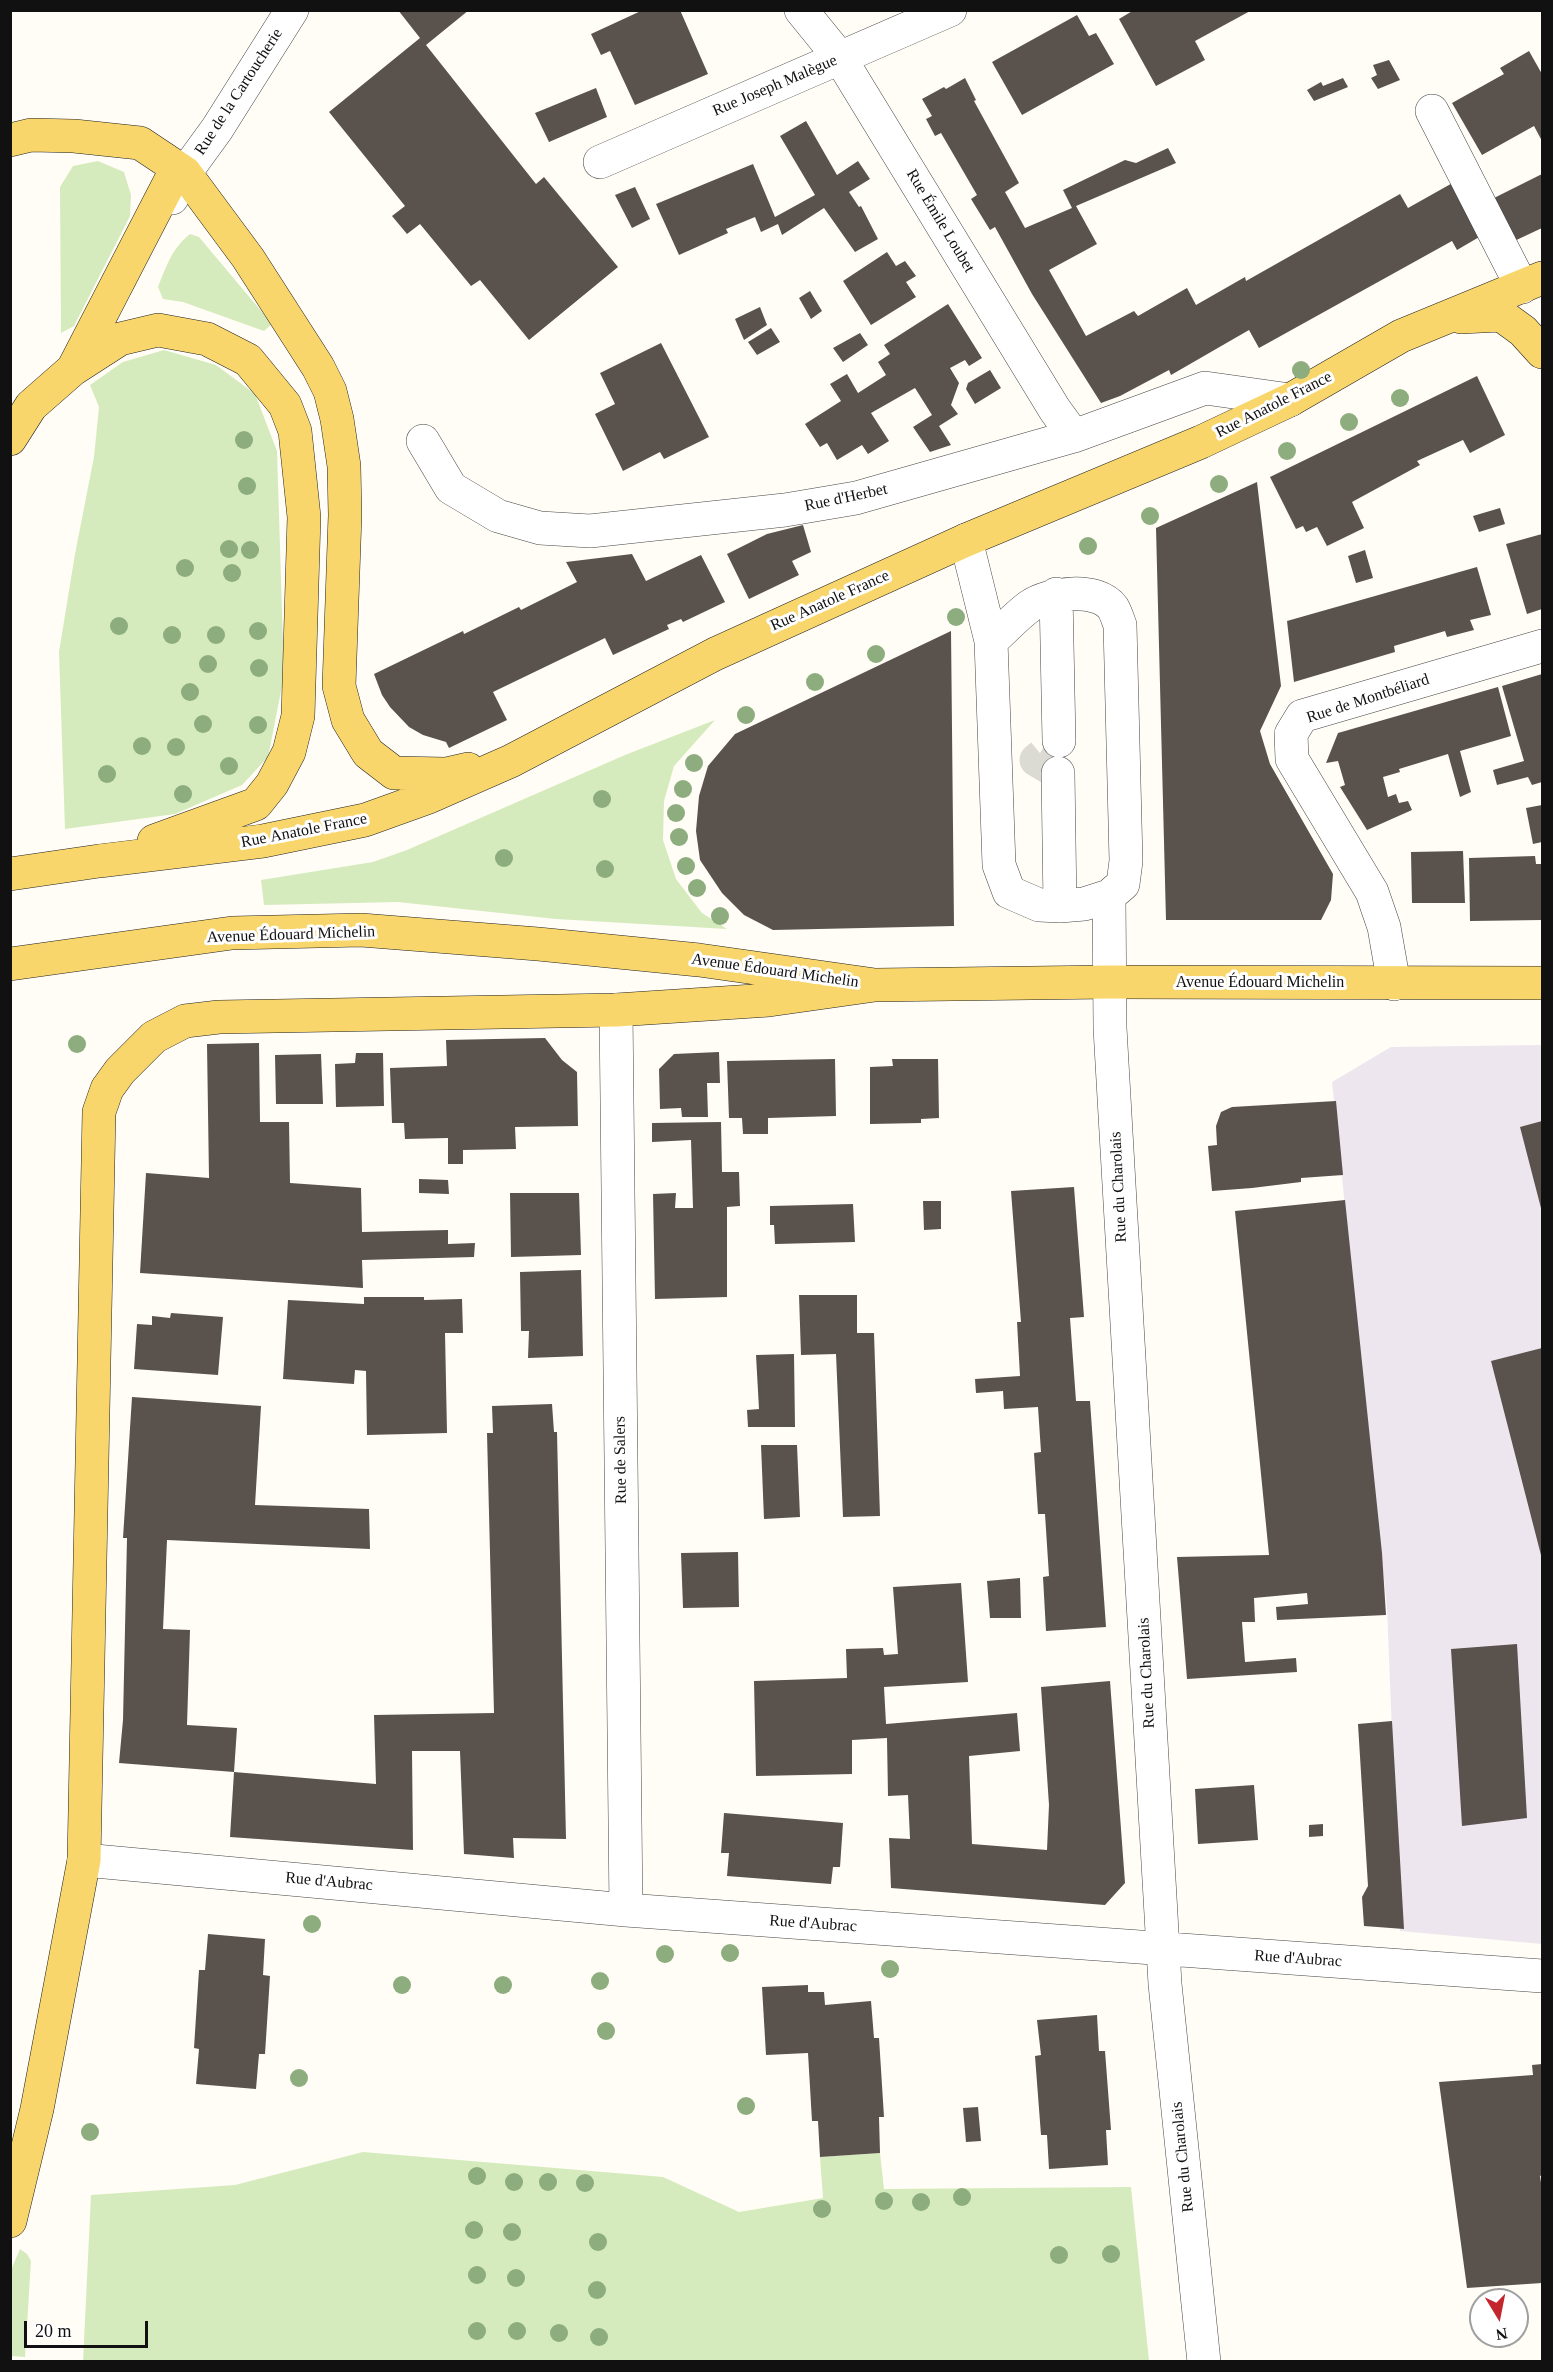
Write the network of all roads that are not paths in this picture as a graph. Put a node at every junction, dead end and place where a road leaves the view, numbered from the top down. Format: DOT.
graph roads {
  1 [pos="292,10"];
  2 [pos="801,10"];
  3 [pos="950,10"];
  4 [pos="840,58"];
  5 [pos="1432,111"];
  6 [pos="10,140"];
  7 [pos="600,162"];
  8 [pos="181,170"];
  9 [pos="1532,282"];
  10 [pos="1447,318"];
  11 [pos="1542,352"];
  12 [pos="80,365"];
  13 [pos="1290,399"];
  14 [pos="1074,436"];
  15 [pos="10,439"];
  16 [pos="423,441"];
  17 [pos="966,540"];
  18 [pos="1056,594"];
  19 [pos="992,641"];
  20 [pos="1542,646"];
  21 [pos="511,760"];
  22 [pos="99,861"];
  23 [pos="10,874"];
  24 [pos="1109,896"];
  25 [pos="1060,906"];
  26 [pos="10,964"];
  27 [pos="1109,982"];
  28 [pos="1542,983"];
  29 [pos="1394,984"];
  30 [pos="875,985"];
  31 [pos="616,1010"];
  32 [pos="84,1860"];
  33 [pos="626,1910"];
  34 [pos="1163,1949"];
  35 [pos="1542,1976"];
  36 [pos="10,2221"];
  37 [pos="1204,2361"];
  1 -- 8 [label="street, Rue de la Cartoucherie"];
  2 -- 4 [label="street, Rue Émile Loubet"];
  3 -- 4 [label="street, Rue Joseph Malègue"];
  4 -- 7 [label="street, Rue Joseph Malègue"];
  4 -- 14 [label="street, Rue Émile Loubet"];
  5 -- 9 [label="street"];
  6 -- 8 [label="main road"];
  8 -- 12 [label="street, Rue de la Cartoucherie"];
  8 -- 21 [label="main road"];
  9 -- 10 [label="main road, Rue Anatole France"];
  10 -- 11 [label="main road"];
  10 -- 13 [label="main road, Rue Anatole France"];
  12 -- 15 [label="main road"];
  12 -- 22 [label="main road"];
  13 -- 14 [label="street, Rue d'Herbet"];
  13 -- 17 [label="main road, Rue Anatole France"];
  14 -- 16 [label="street, Rue d'Herbet"];
  17 -- 19 [label="street"];
  17 -- 21 [label="main road, Rue Anatole France"];
  18 -- 19 [label="street"];
  18 -- 24 [label="street"];
  18 -- 25 [label="street"];
  19 -- 25 [label="street"];
  20 -- 29 [label="street, Rue de Montbéliard"];
  21 -- 22 [label="main road, Rue Anatole France"];
  22 -- 23 [label="main road"];
  24 -- 25 [label="street"];
  24 -- 27 [label="street, Rue du Charolais"];
  26 -- 30 [label="main road, Avenue Édouard Michelin"];
  27 -- 29 [label="main road, Avenue Édouard Michelin"];
  27 -- 30 [label="main road, Avenue Édouard Michelin"];
  27 -- 34 [label="street, Rue du Charolais"];
  28 -- 29 [label="main road, Avenue Édouard Michelin"];
  30 -- 31 [label="main road"];
  31 -- 32 [label="main road"];
  31 -- 33 [label="street, Rue de Salers"];
  32 -- 33 [label="street, Rue d'Aubrac"];
  32 -- 36 [label="main road"];
  33 -- 34 [label="street, Rue d'Aubrac"];
  34 -- 35 [label="street, Rue d'Aubrac"];
  34 -- 37 [label="street, Rue du Charolais"];
}
